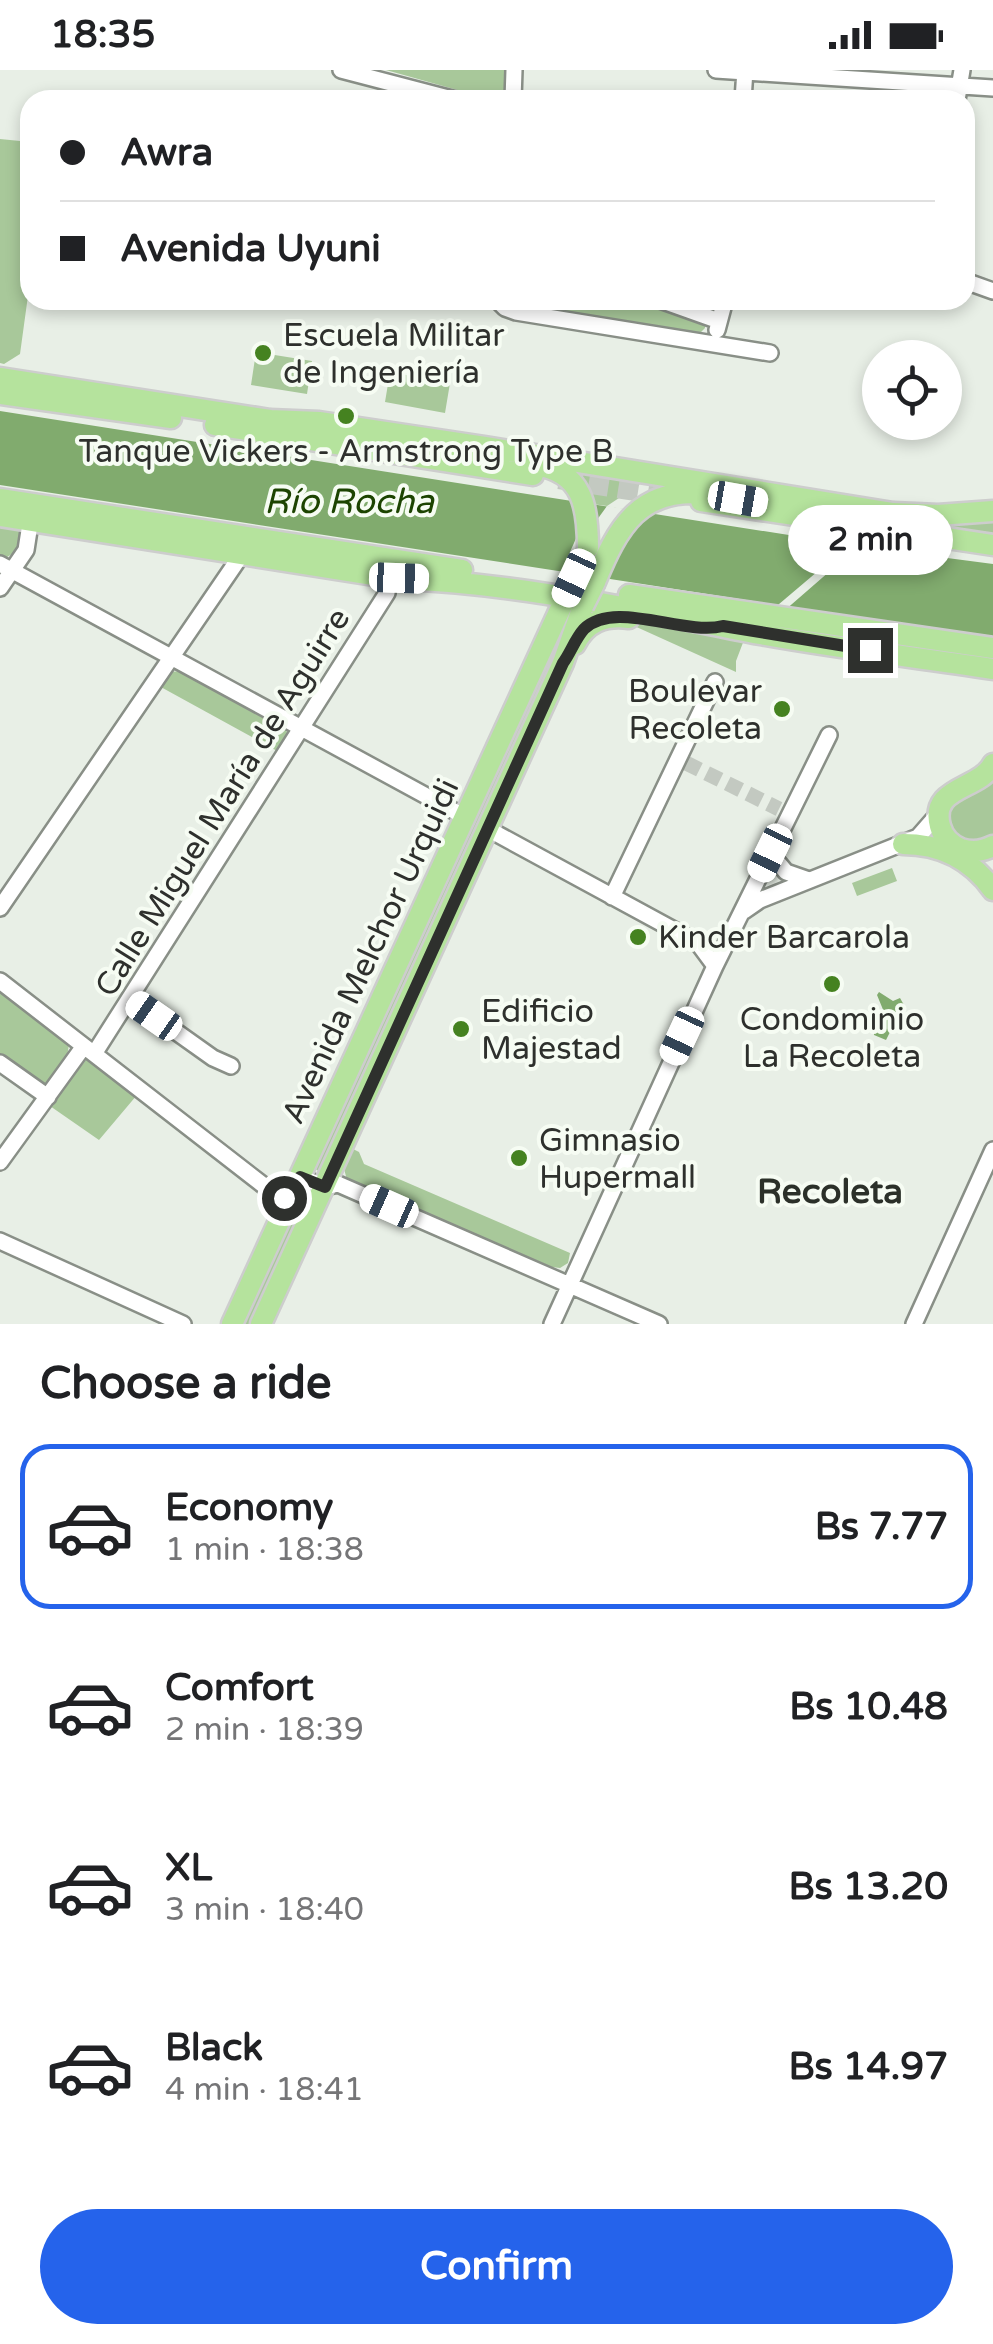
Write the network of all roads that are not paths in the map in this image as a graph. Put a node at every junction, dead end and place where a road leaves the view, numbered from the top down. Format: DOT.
graph roads {
  1 [pos="341,70"];
  2 [pos="716,70"];
  3 [pos="745,71"];
  4 [pos="960,85"];
  5 [pos="993,88"];
  6 [pos="418,90"];
  7 [pos="510,310"];
  8 [pos="688,310"];
  9 [pos="723,310"];
  10 [pos="719,321"];
  11 [pos="713,343"];
  12 [pos="770,353"];
  13 [pos="0,378"];
  14 [pos="0,394"];
  15 [pos="272,434"];
  16 [pos="533,475"];
  17 [pos="680,478"];
  18 [pos="0,498"];
  19 [pos="993,500"];
  20 [pos="701,501"];
  21 [pos="629,510"];
  22 [pos="993,511"];
  23 [pos="32,512"];
  24 [pos="961,514"];
  25 [pos="0,516"];
  26 [pos="873,527"];
  27 [pos="993,546"];
  28 [pos="588,548"];
  29 [pos="242,554"];
  30 [pos="6,568"];
  31 [pos="394,578"];
  32 [pos="0,588"];
  33 [pos="567,610"];
  34 [pos="723,626"];
  35 [pos="825,635"];
  36 [pos="993,648"];
  37 [pos="562,656"];
  38 [pos="993,657"];
  39 [pos="170,658"];
  40 [pos="993,669"];
  41 [pos="993,678"];
  42 [pos="714,682"];
  43 [pos="301,729"];
  44 [pos="829,735"];
  45 [pos="991,768"];
  46 [pos="938,813"];
  47 [pos="465,817"];
  48 [pos="488,829"];
  49 [pos="903,844"];
  50 [pos="993,846"];
  51 [pos="770,853"];
  52 [pos="993,855"];
  53 [pos="809,880"];
  54 [pos="993,890"];
  55 [pos="612,897"];
  56 [pos="0,908"];
  57 [pos="740,914"];
  58 [pos="715,966"];
  59 [pos="0,980"];
  60 [pos="130,999"];
  61 [pos="89,1050"];
  62 [pos="0,1064"];
  63 [pos="231,1066"];
  64 [pos="48,1097"];
  65 [pos="993,1150"];
  66 [pos="0,1162"];
  67 [pos="300,1177"];
  68 [pos="325,1187"];
  69 [pos="289,1201"];
  70 [pos="0,1241"];
  71 [pos="570,1284"];
  72 [pos="184,1324"];
  73 [pos="232,1324"];
  74 [pos="261,1324"];
  75 [pos="552,1324"];
  76 [pos="659,1324"];
  77 [pos="914,1324"];
  1 -- 6 [label="street"];
  2 -- 3 [label="street"];
  3 -- 4 [label="street"];
  4 -- 5 [label="street"];
  7 -- 11 [label="street"];
  8 -- 10 [label="street"];
  9 -- 10 [label="street"];
  10 -- 11 [label="street"];
  11 -- 12 [label="street"];
  13 -- 17 [label="main road"];
  14 -- 15 [label="main road"];
  15 -- 16 [label="main road"];
  15 -- 28 [label="main road"];
  17 -- 21 [label="main road"];
  17 -- 24 [label="main road"];
  18 -- 23 [label="main road"];
  19 -- 24 [label="main road"];
  20 -- 26 [label="main road"];
  21 -- 26 [label="main road"];
  21 -- 28 [label="main road"];
  21 -- 33 [label="main road, bridge"];
  22 -- 24 [label="main road"];
  23 -- 25 [label="main road"];
  23 -- 29 [label="main road"];
  23 -- 30 [label="street"];
  23 -- 35 [label="main road"];
  26 -- 27 [label="main road"];
  28 -- 33 [label="main road, bridge"];
  29 -- 31 [label="main road"];
  29 -- 39 [label="street"];
  30 -- 32 [label="street"];
  30 -- 39 [label="street"];
  31 -- 33 [label="main road"];
  31 -- 34 [label="main road"];
  31 -- 43 [label="street, Calle Miguel María de Aguirre"];
  33 -- 37 [label="main road, Avenida Melchor Urquidi"];
  33 -- 47 [label="main road, Avenida Melchor Urquidi"];
  34 -- 35 [label="main road"];
  34 -- 37 [label="main road"];
  35 -- 36 [label="main road"];
  35 -- 38 [label="main road"];
  35 -- 40 [label="main road"];
  35 -- 41 [label="main road"];
  37 -- 48 [label="main road, Avenida Melchor Urquidi"];
  39 -- 43 [label="street"];
  39 -- 56 [label="street"];
  42 -- 55 [label="street"];
  43 -- 47 [label="street"];
  43 -- 60 [label="street, Calle Miguel María de Aguirre"];
  44 -- 51 [label="street"];
  45 -- 46 [label="main road"];
  46 -- 49 [label="street"];
  46 -- 50 [label="main road"];
  47 -- 67 [label="main road, Avenida Melchor Urquidi"];
  48 -- 55 [label="street"];
  48 -- 68 [label="main road, Avenida Melchor Urquidi"];
  49 -- 53 [label="street"];
  49 -- 54 [label="main road"];
  51 -- 53 [label="street"];
  51 -- 57 [label="street"];
  52 -- 54 [label="main road"];
  53 -- 57 [label="street"];
  55 -- 58 [label="street"];
  57 -- 58 [label="street"];
  58 -- 71 [label="street"];
  59 -- 61 [label="street"];
  60 -- 61 [label="street, Calle Miguel María de Aguirre"];
  60 -- 63 [label="street"];
  61 -- 64 [label="street, Calle Miguel María de Aguirre"];
  61 -- 69 [label="street"];
  62 -- 64 [label="street"];
  64 -- 66 [label="street, Calle Miguel María de Aguirre"];
  65 -- 77 [label="street"];
  67 -- 68 [label="street"];
  67 -- 69 [label="main road, Avenida Melchor Urquidi"];
  68 -- 71 [label="street"];
  68 -- 74 [label="main road, Avenida Melchor Urquidi"];
  69 -- 73 [label="main road, Avenida Melchor Urquidi"];
  70 -- 72 [label="street"];
  71 -- 75 [label="street"];
  71 -- 76 [label="street"];
}
